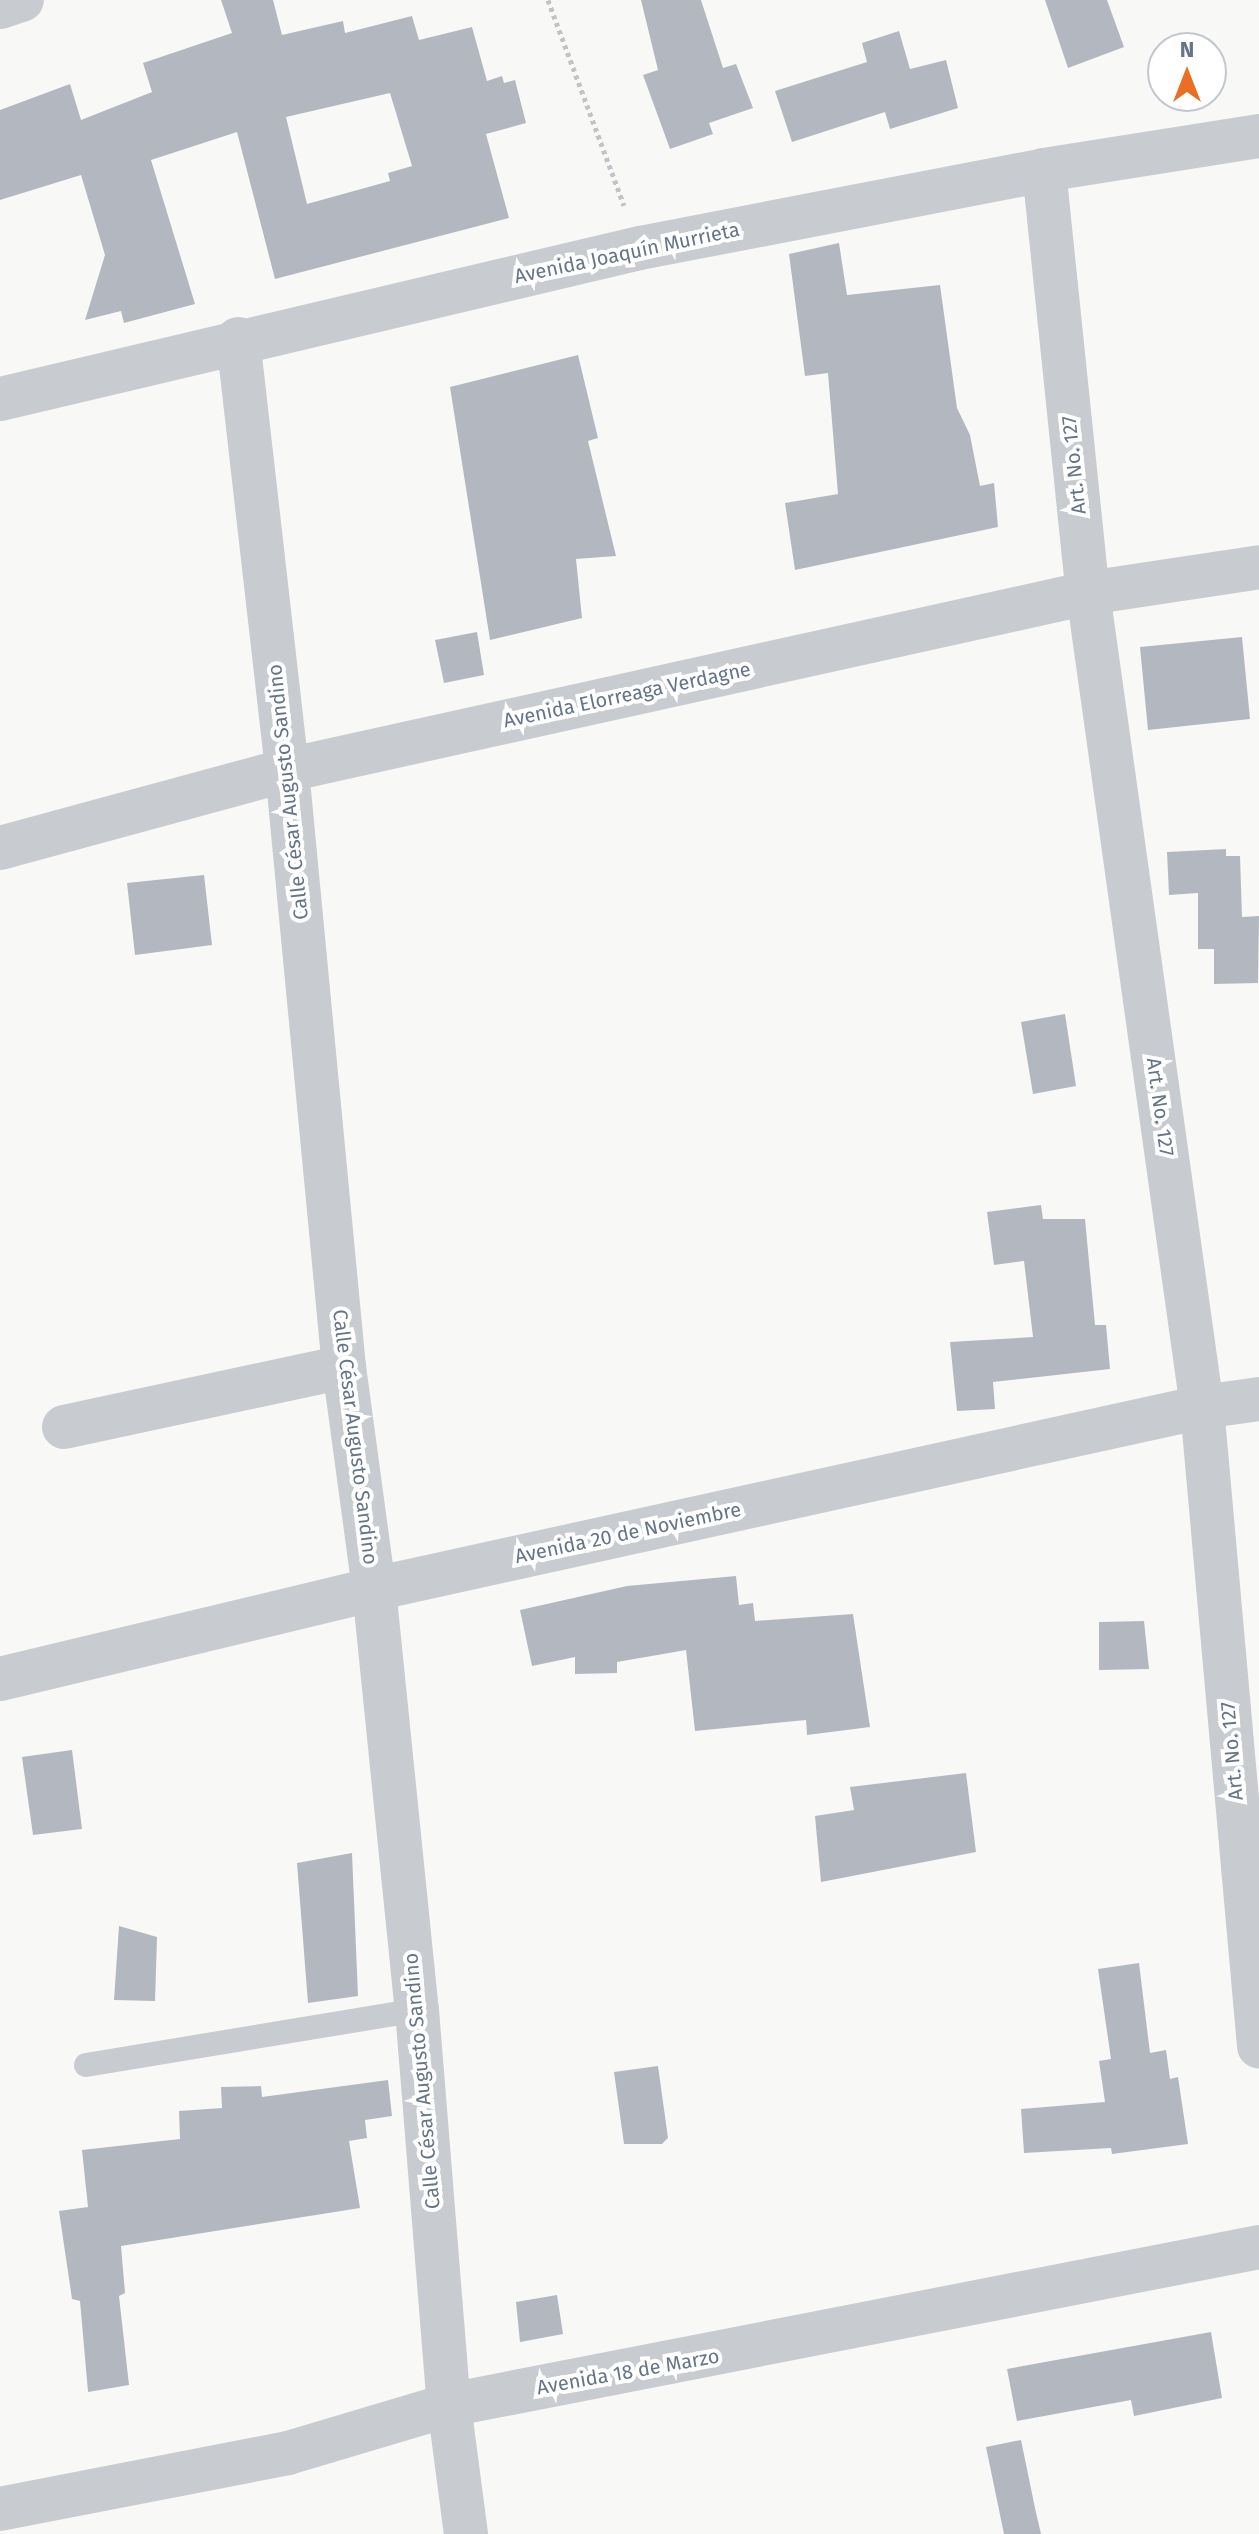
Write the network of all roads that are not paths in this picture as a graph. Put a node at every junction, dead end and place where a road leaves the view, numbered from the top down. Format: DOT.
graph roads {
  1 [pos="22,0"];
  2 [pos="0,7"];
  3 [pos="1259,136"];
  4 [pos="1044,170"];
  5 [pos="238,339"];
  6 [pos="0,399"];
  7 [pos="1259,567"];
  8 [pos="1088,593"];
  9 [pos="287,770"];
  10 [pos="0,848"];
  11 [pos="344,1367"];
  12 [pos="1259,1399"];
  13 [pos="1202,1407"];
  14 [pos="64,1427"];
  15 [pos="374,1589"];
  16 [pos="0,1679"];
  17 [pos="417,2010"];
  18 [pos="1259,2046"];
  19 [pos="86,2065"];
  20 [pos="1259,2247"];
  21 [pos="449,2405"];
  22 [pos="20,2516"];
  23 [pos="466,2534"];
  1 -- 2 [label="street"];
  3 -- 4 [label="street, Avenida Joaquín Murrieta"];
  4 -- 5 [label="street, Avenida Joaquín Murrieta"];
  4 -- 8 [label="street, Art. No. 127"];
  5 -- 6 [label="street, Avenida Joaquín Murrieta"];
  5 -- 9 [label="street, Calle César Augusto Sandino"];
  7 -- 8 [label="street, Avenida Elorreaga Verdagne"];
  8 -- 9 [label="street, Avenida Elorreaga Verdagne"];
  8 -- 13 [label="street, Art. No. 127"];
  9 -- 10 [label="street, Avenida Elorreaga Verdagne"];
  9 -- 11 [label="street, Calle César Augusto Sandino"];
  11 -- 14 [label="street"];
  11 -- 15 [label="street, Calle César Augusto Sandino"];
  12 -- 13 [label="street, Avenida 20 de Noviembre"];
  13 -- 15 [label="street, Avenida 20 de Noviembre"];
  13 -- 18 [label="street, Art. No. 127"];
  15 -- 16 [label="street, Avenida 20 de Noviembre"];
  15 -- 17 [label="street, Calle César Augusto Sandino"];
  17 -- 19 [label="lane"];
  17 -- 21 [label="street, Calle César Augusto Sandino"];
  20 -- 21 [label="street, Avenida 18 de Marzo"];
  21 -- 22 [label="street, Avenida 18 de Marzo"];
  21 -- 23 [label="street, Calle César Augusto Sandino"];
}
